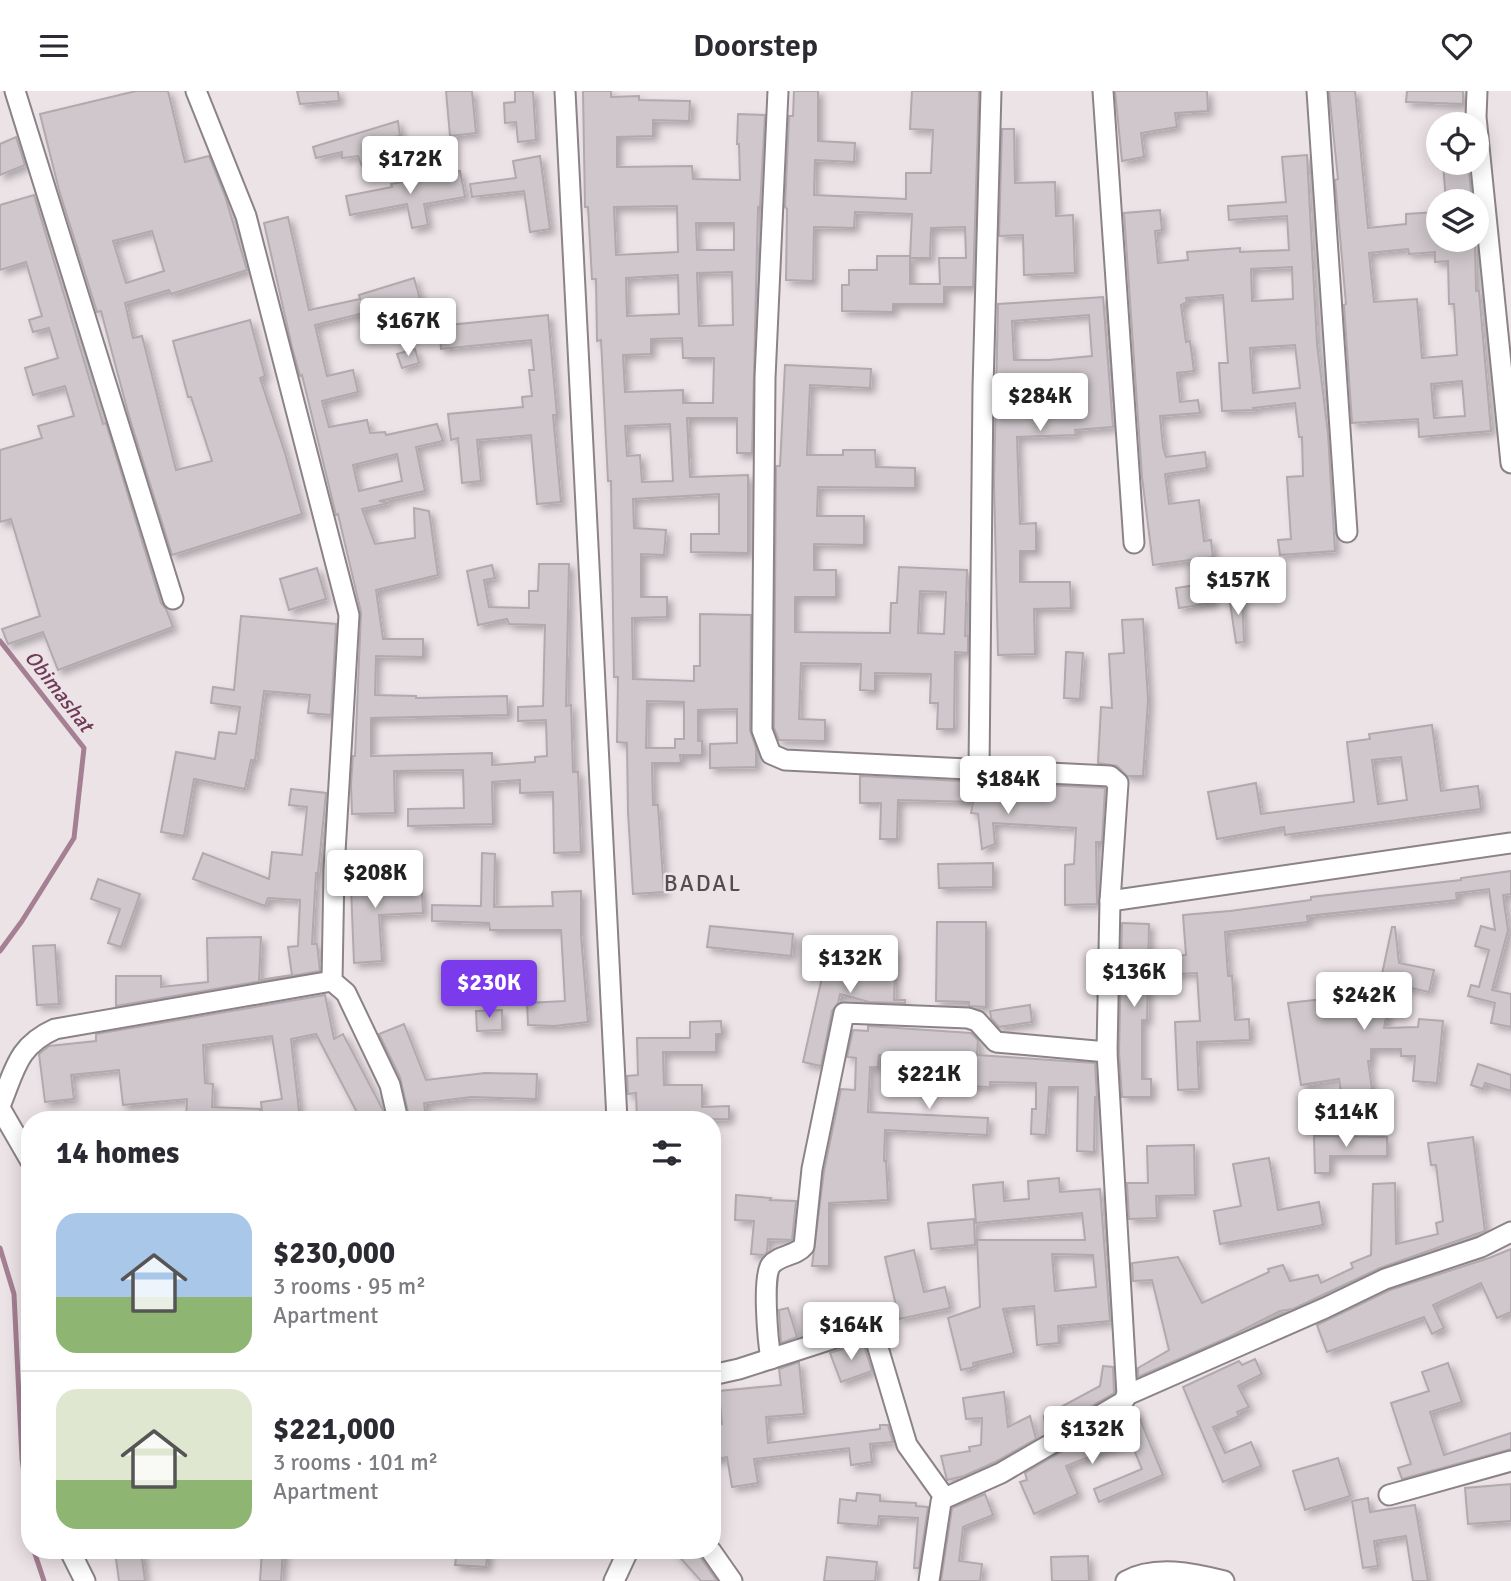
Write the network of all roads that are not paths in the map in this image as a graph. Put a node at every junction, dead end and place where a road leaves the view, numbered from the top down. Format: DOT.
graph roads {
  1 [pos="15,91"];
  2 [pos="196,91"];
  3 [pos="565,91"];
  4 [pos="778,91"];
  5 [pos="991,91"];
  6 [pos="1103,91"];
  7 [pos="1317,91"];
  8 [pos="1478,91"];
  9 [pos="1511,463"];
  10 [pos="1348,532"];
  11 [pos="1134,543"];
  12 [pos="173,599"];
  13 [pos="979,770"];
  14 [pos="1511,843"];
  15 [pos="1110,901"];
  16 [pos="332,981"];
  17 [pos="1107,1052"];
  18 [pos="0,1107"];
  19 [pos="396,1111"];
  20 [pos="617,1111"];
  21 [pos="21,1144"];
  22 [pos="1511,1232"];
  23 [pos="771,1359"];
  24 [pos="721,1373"];
  25 [pos="1127,1395"];
  26 [pos="1511,1461"];
  27 [pos="1389,1495"];
  28 [pos="945,1498"];
  29 [pos="74,1559"];
  30 [pos="624,1559"];
  31 [pos="716,1559"];
  32 [pos="85,1581"];
  33 [pos="614,1581"];
  34 [pos="732,1581"];
  35 [pos="929,1581"];
  36 [pos="1126,1581"];
  37 [pos="1224,1581"];
  1 -- 12 [label="street"];
  2 -- 16 [label="street"];
  3 -- 20 [label="street"];
  4 -- 13 [label="street"];
  5 -- 13 [label="street"];
  6 -- 11 [label="street"];
  7 -- 10 [label="street"];
  8 -- 9 [label="street"];
  13 -- 15 [label="street"];
  14 -- 15 [label="street"];
  15 -- 17 [label="street"];
  16 -- 18 [label="street"];
  16 -- 19 [label="street"];
  17 -- 23 [label="street"];
  17 -- 25 [label="street"];
  18 -- 21 [label="street"];
  22 -- 25 [label="street"];
  23 -- 24 [label="street"];
  23 -- 28 [label="street"];
  25 -- 28 [label="street"];
  26 -- 27 [label="street"];
  28 -- 35 [label="street"];
  29 -- 32 [label="street"];
  30 -- 33 [label="street"];
  31 -- 34 [label="street"];
  36 -- 37 [label="street"];
}
